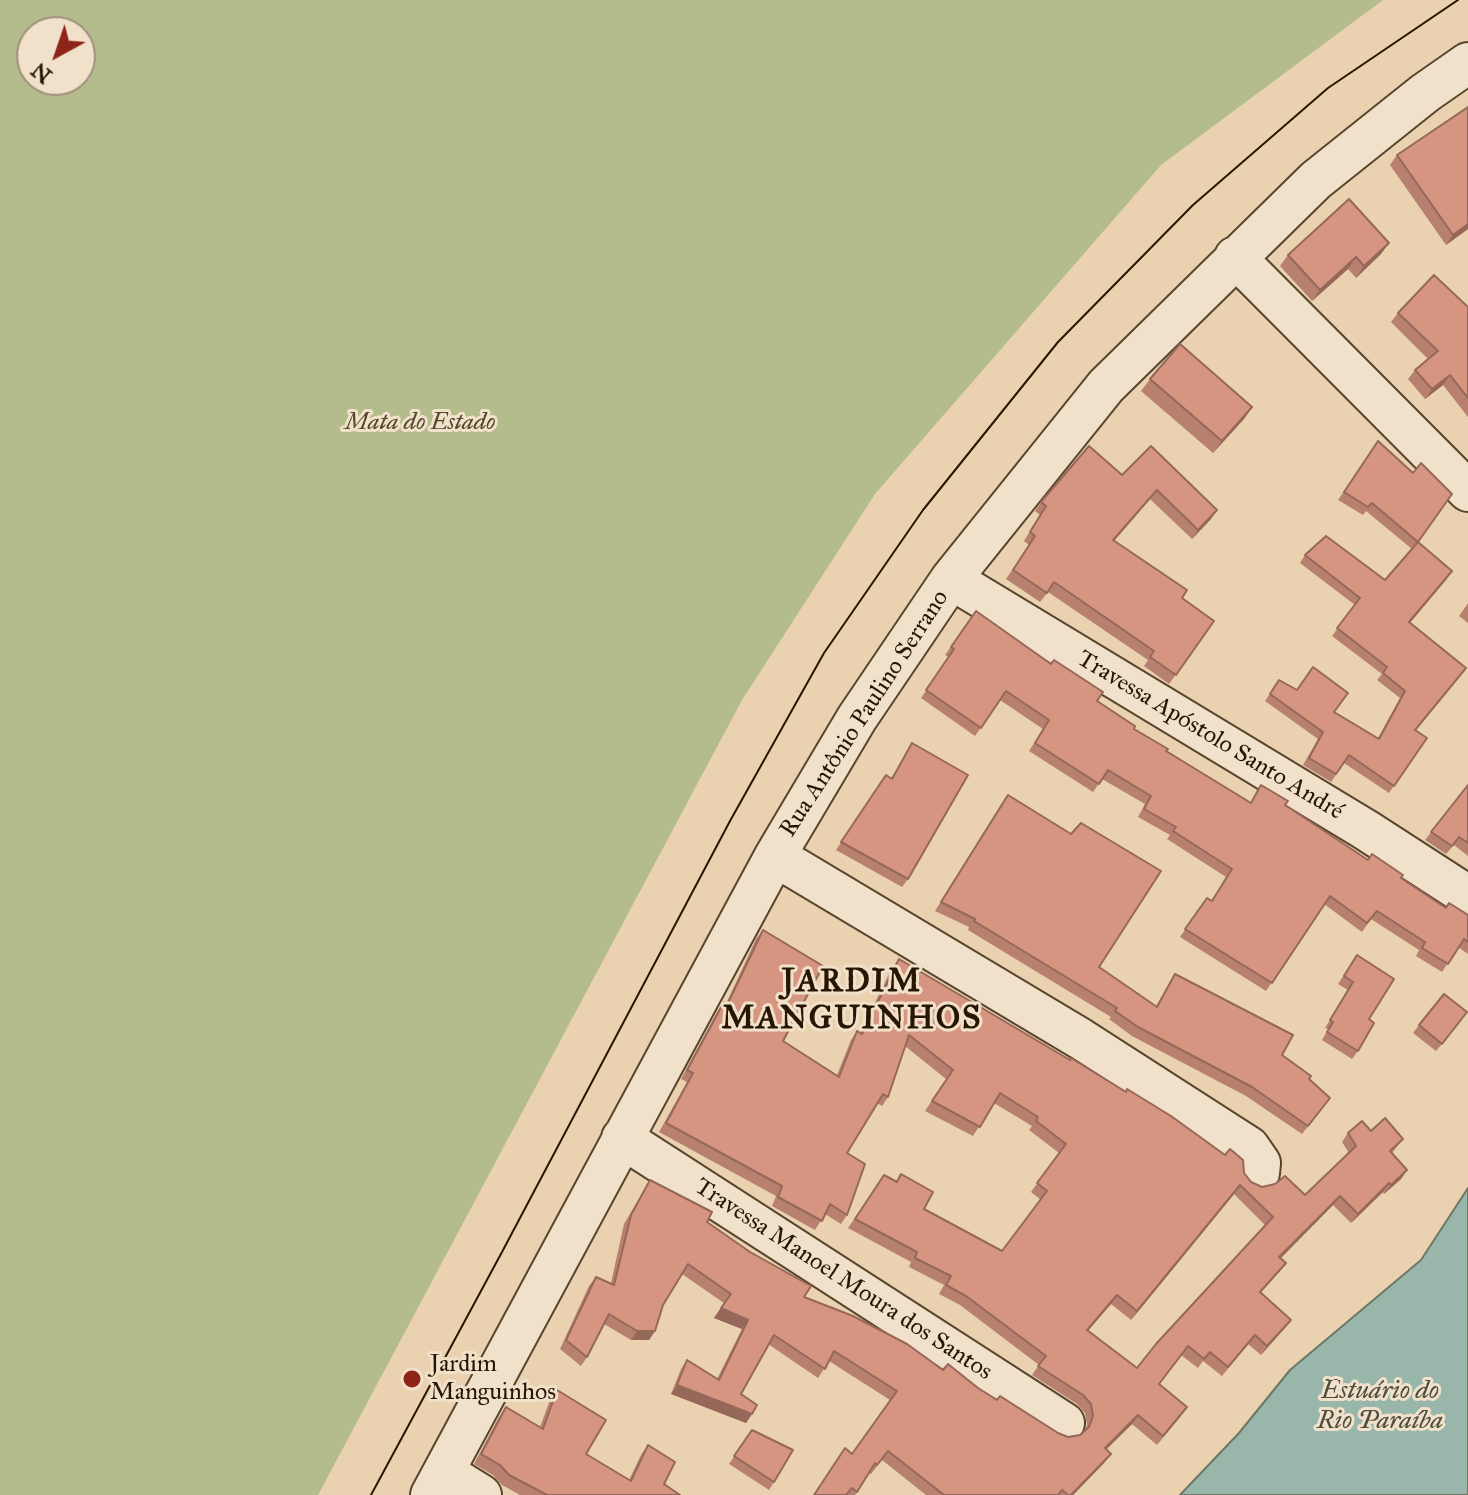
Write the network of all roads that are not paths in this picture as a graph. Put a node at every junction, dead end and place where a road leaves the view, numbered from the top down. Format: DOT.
graph roads {
  1 [pos="1468,63"];
  2 [pos="1235,257"];
  3 [pos="1468,491"];
  4 [pos="951,579"];
  5 [pos="775,856"];
  6 [pos="1468,896"];
  7 [pos="622,1138"];
  8 [pos="1259,1173"];
  9 [pos="1064,1423"];
  10 [pos="437,1484"];
  11 [pos="481,1495"];
  1 -- 2 [label="street, Rua Antônio Paulino Serrano"];
  2 -- 3 [label="street"];
  2 -- 4 [label="street, Rua Antônio Paulino Serrano"];
  4 -- 5 [label="street, Rua Antônio Paulino Serrano"];
  4 -- 6 [label="street, Travessa Apóstolo Santo André"];
  5 -- 7 [label="street, Rua Antônio Paulino Serrano"];
  5 -- 8 [label="street"];
  7 -- 9 [label="street, Travessa Manoel Moura dos Santos"];
  7 -- 10 [label="street, Rua Antônio Paulino Serrano"];
  10 -- 11 [label="street"];
}
